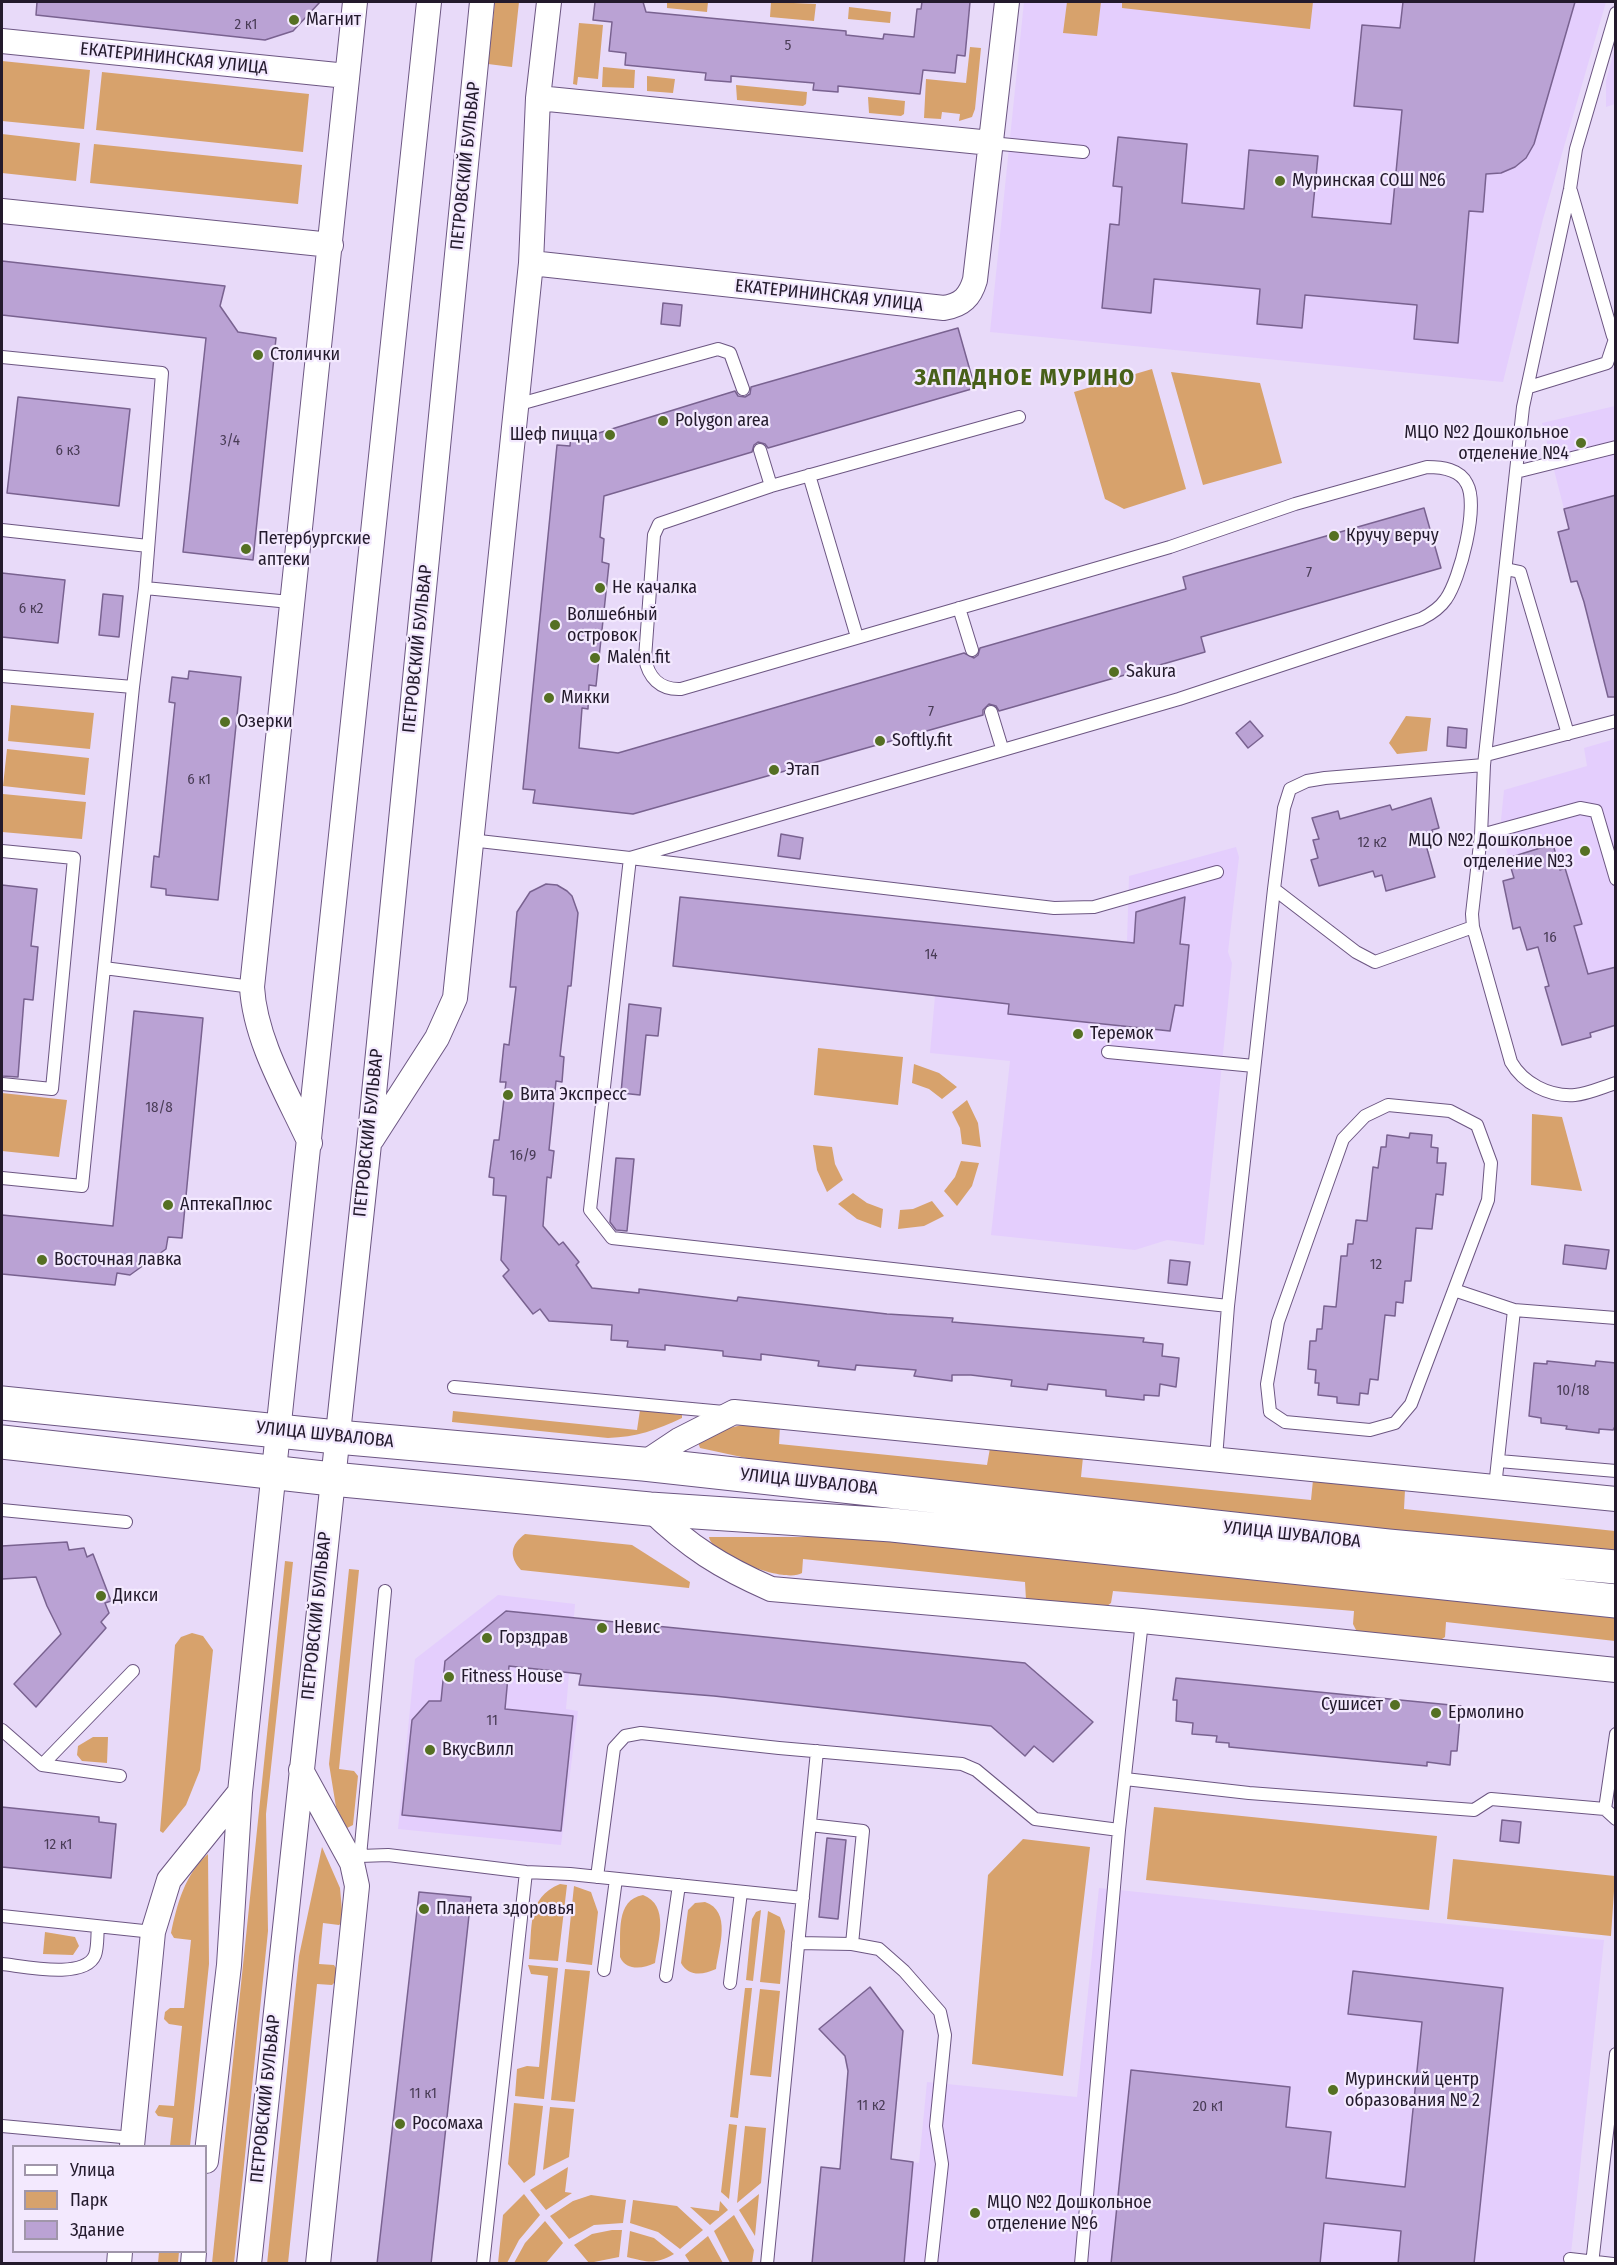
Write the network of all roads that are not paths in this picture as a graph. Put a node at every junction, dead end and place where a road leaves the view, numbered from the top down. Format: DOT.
graph roads {
  1 [pos="355,2"];
  2 [pos="429,2"];
  3 [pos="482,2"];
  4 [pos="549,2"];
  5 [pos="1007,2"];
  6 [pos="1616,14"];
  7 [pos="2,40"];
  8 [pos="347,76"];
  9 [pos="538,98"];
  10 [pos="991,143"];
  11 [pos="1083,152"];
  12 [pos="1570,189"];
  13 [pos="2,211"];
  14 [pos="331,245"];
  15 [pos="531,263"];
  16 [pos="1614,336"];
  17 [pos="2,357"];
  18 [pos="1529,387"];
  19 [pos="743,389"];
  20 [pos="516,405"];
  21 [pos="1019,417"];
  22 [pos="1616,447"];
  23 [pos="760,450"];
  24 [pos="1516,471"];
  25 [pos="809,475"];
  26 [pos="771,486"];
  27 [pos="2,530"];
  28 [pos="148,546"];
  29 [pos="1506,569"];
  30 [pos="145,588"];
  31 [pos="290,602"];
  32 [pos="959,608"];
  33 [pos="857,637"];
  34 [pos="972,650"];
  35 [pos="2,676"];
  36 [pos="133,687"];
  37 [pos="991,712"];
  38 [pos="1616,721"];
  39 [pos="1568,734"];
  40 [pos="1002,748"];
  41 [pos="1485,760"];
  42 [pos="1481,835"];
  43 [pos="470,840"];
  44 [pos="2,851"];
  45 [pos="630,858"];
  46 [pos="1217,872"];
  47 [pos="1616,879"];
  48 [pos="1274,889"];
  49 [pos="1473,927"];
  50 [pos="104,968"];
  51 [pos="252,987"];
  52 [pos="1108,1052"];
  53 [pos="1254,1066"];
  54 [pos="1616,1083"];
  55 [pos="2,1084"];
  56 [pos="369,1144"];
  57 [pos="310,1145"];
  58 [pos="2,1178"];
  59 [pos="1454,1290"];
  60 [pos="1228,1306"];
  61 [pos="1514,1310"];
  62 [pos="1616,1318"];
  63 [pos="454,1387"];
  64 [pos="2,1403"];
  65 [pos="735,1412"];
  66 [pos="279,1431"];
  67 [pos="337,1437"];
  68 [pos="2,1442"];
  69 [pos="1216,1458"];
  70 [pos="1499,1461"];
  71 [pos="643,1464"];
  72 [pos="1616,1471"];
  73 [pos="274,1473"];
  74 [pos="332,1479"];
  75 [pos="1495,1487"];
  76 [pos="1616,1499"];
  77 [pos="650,1509"];
  78 [pos="2,1510"];
  79 [pos="126,1522"];
  80 [pos="1616,1567"];
  81 [pos="385,1591"];
  82 [pos="1616,1601"];
  83 [pos="1142,1621"];
  84 [pos="1616,1670"];
  85 [pos="133,1671"];
  86 [pos="2,1730"];
  87 [pos="1616,1734"];
  88 [pos="817,1751"];
  89 [pos="42,1765"];
  90 [pos="301,1770"];
  91 [pos="120,1776"];
  92 [pos="1125,1779"];
  93 [pos="240,1792"];
  94 [pos="1605,1809"];
  95 [pos="1616,1819"];
  96 [pos="810,1825"];
  97 [pos="1119,1830"];
  98 [pos="356,1859"];
  99 [pos="526,1872"];
  100 [pos="597,1877"];
  101 [pos="616,1879"];
  102 [pos="679,1885"];
  103 [pos="741,1892"];
  104 [pos="803,1898"];
  105 [pos="2,1916"];
  106 [pos="98,1927"];
  107 [pos="153,1932"];
  108 [pos="798,1943"];
  109 [pos="852,1944"];
  110 [pos="2,1964"];
  111 [pos="604,1970"];
  112 [pos="666,1976"];
  113 [pos="730,1983"];
  114 [pos="1616,2054"];
  115 [pos="2,2126"];
  116 [pos="132,2142"];
  117 [pos="207,2152"];
  118 [pos="1570,2259"];
  119 [pos="1592,2262"];
  120 [pos="249,2264"];
  121 [pos="318,2264"];
  122 [pos="483,2264"];
  123 [pos="767,2264"];
  124 [pos="931,2264"];
  125 [pos="1081,2264"];
  126 [pos="1613,2264"];
  1 -- 8 [label="street"];
  2 -- 57 [label="street"];
  3 -- 56 [label="street, ПЕТРОВСКИЙ БУЛЬВАР"];
  4 -- 9 [label="street"];
  5 -- 10 [label="street, ЕКАТЕРИНИНСКАЯ УЛИЦА"];
  6 -- 12 [label="lane"];
  7 -- 8 [label="street, ЕКАТЕРИНИНСКАЯ УЛИЦА"];
  8 -- 14 [label="street"];
  9 -- 10 [label="street"];
  9 -- 15 [label="street"];
  10 -- 11 [label="lane"];
  10 -- 15 [label="street, ЕКАТЕРИНИНСКАЯ УЛИЦА"];
  12 -- 16 [label="lane"];
  12 -- 18 [label="lane"];
  13 -- 14 [label="street"];
  14 -- 31 [label="street"];
  15 -- 20 [label="street"];
  16 -- 18 [label="lane"];
  17 -- 28 [label="lane"];
  18 -- 24 [label="lane"];
  19 -- 20 [label="lane"];
  20 -- 43 [label="street"];
  21 -- 25 [label="lane"];
  22 -- 24 [label="lane"];
  23 -- 26 [label="lane"];
  24 -- 29 [label="lane"];
  25 -- 26 [label="lane"];
  25 -- 33 [label="lane"];
  26 -- 33 [label="lane"];
  27 -- 28 [label="lane"];
  28 -- 30 [label="lane"];
  29 -- 39 [label="lane"];
  29 -- 41 [label="lane"];
  30 -- 31 [label="lane"];
  30 -- 36 [label="lane"];
  31 -- 51 [label="street"];
  32 -- 33 [label="lane"];
  32 -- 34 [label="lane"];
  32 -- 40 [label="lane"];
  35 -- 36 [label="lane"];
  36 -- 50 [label="lane"];
  37 -- 40 [label="lane"];
  38 -- 39 [label="lane"];
  39 -- 41 [label="lane"];
  40 -- 45 [label="lane"];
  41 -- 42 [label="lane"];
  41 -- 48 [label="lane"];
  42 -- 47 [label="lane"];
  42 -- 49 [label="lane"];
  43 -- 45 [label="lane"];
  43 -- 56 [label="street"];
  44 -- 55 [label="lane"];
  45 -- 46 [label="lane"];
  45 -- 60 [label="lane"];
  48 -- 49 [label="lane"];
  48 -- 53 [label="lane"];
  49 -- 54 [label="lane"];
  50 -- 51 [label="lane"];
  50 -- 58 [label="lane"];
  51 -- 57 [label="street"];
  52 -- 53 [label="lane"];
  53 -- 60 [label="lane"];
  56 -- 67 [label="street, ПЕТРОВСКИЙ БУЛЬВАР"];
  57 -- 66 [label="street"];
  59 -- 59 [label="lane"];
  59 -- 61 [label="lane"];
  60 -- 69 [label="lane"];
  61 -- 62 [label="lane"];
  61 -- 70 [label="lane"];
  63 -- 65 [label="lane"];
  64 -- 66 [label="street, УЛИЦА ШУВАЛОВА"];
  65 -- 69 [label="street"];
  65 -- 71 [label="street"];
  66 -- 67 [label="street, УЛИЦА ШУВАЛОВА"];
  66 -- 73 [label="street"];
  67 -- 71 [label="street, УЛИЦА ШУВАЛОВА"];
  67 -- 74 [label="street, ПЕТРОВСКИЙ БУЛЬВАР"];
  68 -- 73 [label="street, УЛИЦА ШУВАЛОВА"];
  69 -- 75 [label="street"];
  70 -- 72 [label="lane"];
  70 -- 75 [label="lane"];
  71 -- 80 [label="street, УЛИЦА ШУВАЛОВА"];
  73 -- 74 [label="street, УЛИЦА ШУВАЛОВА"];
  73 -- 93 [label="street"];
  74 -- 77 [label="street, УЛИЦА ШУВАЛОВА"];
  74 -- 90 [label="street, ПЕТРОВСКИЙ БУЛЬВАР"];
  75 -- 76 [label="street"];
  77 -- 82 [label="street, УЛИЦА ШУВАЛОВА"];
  77 -- 83 [label="street"];
  78 -- 79 [label="lane"];
  81 -- 98 [label="lane"];
  83 -- 84 [label="street"];
  83 -- 92 [label="lane"];
  85 -- 89 [label="lane"];
  86 -- 89 [label="lane"];
  87 -- 94 [label="lane"];
  88 -- 96 [label="lane"];
  88 -- 97 [label="lane"];
  88 -- 100 [label="lane"];
  89 -- 91 [label="lane"];
  90 -- 98 [label="street"];
  90 -- 120 [label="street, ПЕТРОВСКИЙ БУЛЬВАР"];
  92 -- 94 [label="lane"];
  92 -- 97 [label="lane"];
  93 -- 107 [label="street"];
  93 -- 117 [label="street"];
  94 -- 95 [label="lane"];
  96 -- 104 [label="lane"];
  96 -- 109 [label="lane"];
  97 -- 125 [label="lane"];
  98 -- 99 [label="lane"];
  98 -- 121 [label="street"];
  99 -- 100 [label="lane"];
  99 -- 122 [label="lane"];
  100 -- 101 [label="lane"];
  101 -- 102 [label="lane"];
  101 -- 111 [label="lane"];
  102 -- 103 [label="lane"];
  102 -- 112 [label="lane"];
  103 -- 104 [label="lane"];
  103 -- 113 [label="lane"];
  104 -- 108 [label="lane"];
  105 -- 106 [label="lane"];
  106 -- 107 [label="lane"];
  106 -- 110 [label="lane"];
  107 -- 116 [label="street"];
  108 -- 109 [label="lane"];
  108 -- 123 [label="lane"];
  109 -- 124 [label="lane"];
  114 -- 119 [label="lane"];
  115 -- 116 [label="lane"];
  118 -- 119 [label="lane"];
  119 -- 126 [label="lane"];
}
